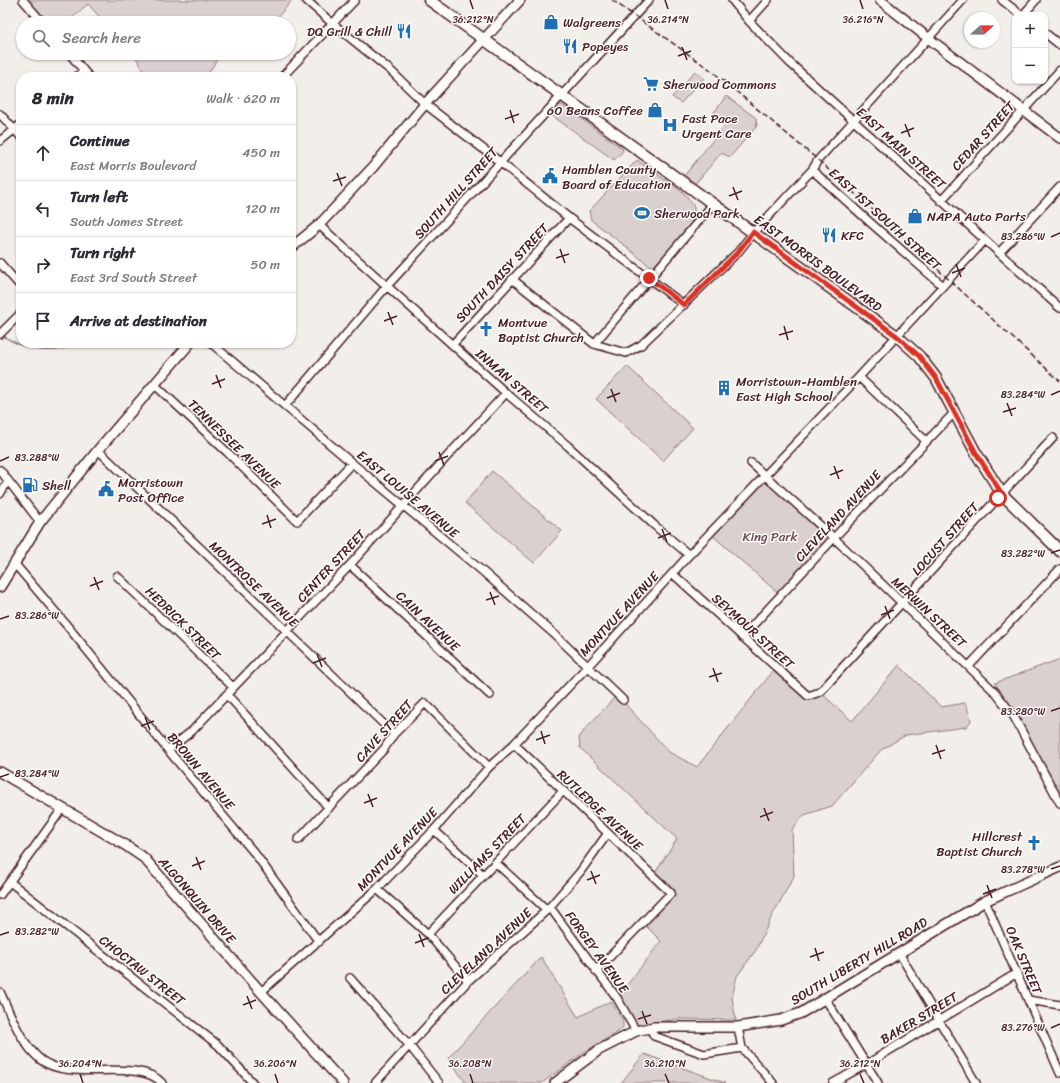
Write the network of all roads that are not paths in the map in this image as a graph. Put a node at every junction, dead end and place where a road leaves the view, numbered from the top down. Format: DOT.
graph roads {
  1 [pos="23,0"];
  2 [pos="306,0"];
  3 [pos="355,0"];
  4 [pos="429,0"];
  5 [pos="520,0"];
  6 [pos="649,0"];
  7 [pos="732,0"];
  8 [pos="768,0"];
  9 [pos="963,0"];
  10 [pos="1002,0"];
  11 [pos="1036,0"];
  12 [pos="883,1"];
  13 [pos="1018,12"];
  14 [pos="1025,12"];
  15 [pos="37,16"];
  16 [pos="749,21"];
  17 [pos="333,24"];
  18 [pos="1048,35"];
  19 [pos="484,38"];
  20 [pos="928,38"];
  21 [pos="1060,45"];
  22 [pos="75,60"];
  23 [pos="84,70"];
  24 [pos="1060,70"];
  25 [pos="82,72"];
  26 [pos="287,72"];
  27 [pos="562,96"];
  28 [pos="425,104"];
  29 [pos="1023,110"];
  30 [pos="0,114"];
  31 [pos="853,121"];
  32 [pos="14,129"];
  33 [pos="16,131"];
  34 [pos="1060,138"];
  35 [pos="0,141"];
  36 [pos="500,162"];
  37 [pos="812,170"];
  38 [pos="1060,187"];
  39 [pos="941,201"];
  40 [pos="713,204"];
  41 [pos="569,218"];
  42 [pos="318,225"];
  43 [pos="753,232"];
  44 [pos="985,240"];
  45 [pos="296,244"];
  46 [pos="999,253"];
  47 [pos="0,263"];
  48 [pos="649,278"];
  49 [pos="512,279"];
  50 [pos="16,281"];
  51 [pos="387,286"];
  52 [pos="943,286"];
  53 [pos="684,305"];
  54 [pos="1060,308"];
  55 [pos="16,318"];
  56 [pos="0,334"];
  57 [pos="897,336"];
  58 [pos="452,344"];
  59 [pos="594,344"];
  60 [pos="186,348"];
  61 [pos="217,348"];
  62 [pos="859,377"];
  63 [pos="155,385"];
  64 [pos="506,393"];
  65 [pos="285,406"];
  66 [pos="954,413"];
  67 [pos="1053,438"];
  68 [pos="926,441"];
  69 [pos="98,450"];
  70 [pos="352,463"];
  71 [pos="751,463"];
  72 [pos="0,470"];
  73 [pos="765,474"];
  74 [pos="8,481"];
  75 [pos="0,494"];
  76 [pos="1002,494"];
  77 [pos="403,506"];
  78 [pos="40,522"];
  79 [pos="834,538"];
  80 [pos="1060,551"];
  81 [pos="689,555"];
  82 [pos="14,563"];
  83 [pos="350,565"];
  84 [pos="1060,569"];
  85 [pos="673,574"];
  86 [pos="117,576"];
  87 [pos="0,587"];
  88 [pos="902,604"];
  89 [pos="286,632"];
  90 [pos="742,637"];
  91 [pos="588,666"];
  92 [pos="969,666"];
  93 [pos="233,688"];
  94 [pos="820,692"];
  95 [pos="226,695"];
  96 [pos="490,695"];
  97 [pos="623,700"];
  98 [pos="394,734"];
  99 [pos="514,744"];
  100 [pos="168,750"];
  101 [pos="489,767"];
  102 [pos="0,772"];
  103 [pos="563,791"];
  104 [pos="1060,803"];
  105 [pos="329,808"];
  106 [pos="62,809"];
  107 [pos="434,830"];
  108 [pos="608,833"];
  109 [pos="298,840"];
  110 [pos="496,863"];
  111 [pos="1060,868"];
  112 [pos="483,875"];
  113 [pos="10,882"];
  114 [pos="377,889"];
  115 [pos="0,895"];
  116 [pos="985,901"];
  117 [pos="547,910"];
  118 [pos="428,934"];
  119 [pos="319,942"];
  120 [pos="899,953"];
  121 [pos="596,970"];
  122 [pos="1017,973"];
  123 [pos="350,978"];
  124 [pos="468,982"];
  125 [pos="0,992"];
  126 [pos="261,992"];
  127 [pos="825,998"];
  128 [pos="1028,1000"];
  129 [pos="1060,1005"];
  130 [pos="939,1021"];
  131 [pos="738,1027"];
  132 [pos="650,1028"];
  133 [pos="636,1030"];
  134 [pos="409,1045"];
  135 [pos="742,1048"];
  136 [pos="867,1064"];
  137 [pos="1060,1073"];
  138 [pos="162,1083"];
  139 [pos="253,1083"];
  140 [pos="343,1083"];
  141 [pos="375,1083"];
  142 [pos="439,1083"];
  143 [pos="554,1083"];
  144 [pos="773,1083"];
  145 [pos="832,1083"];
  146 [pos="878,1083"];
  147 [pos="976,1083"];
  1 -- 15 [label="street"];
  2 -- 17 [label="street"];
  3 -- 17 [label="street"];
  4 -- 19 [label="main road, EAST MORRIS BOULEVARD"];
  5 -- 19 [label="street"];
  6 -- 27 [label="street, SOUTH HILL STREET"];
  7 -- 16 [label="street, EAST MAIN STREET"];
  8 -- 16 [label="street"];
  9 -- 20 [label="street"];
  10 -- 13 [label="street"];
  11 -- 14 [label="street"];
  12 -- 20 [label="street"];
  16 -- 31 [label="street, EAST MAIN STREET"];
  17 -- 26 [label="street"];
  17 -- 28 [label="street"];
  18 -- 21 [label="street"];
  19 -- 27 [label="main road, EAST MORRIS BOULEVARD"];
  19 -- 28 [label="street"];
  20 -- 29 [label="street"];
  20 -- 31 [label="street"];
  22 -- 23 [label="street"];
  23 -- 25 [label="street"];
  24 -- 29 [label="street, CEDAR STREET"];
  27 -- 36 [label="street, SOUTH HILL STREET"];
  27 -- 40 [label="main road, EAST MORRIS BOULEVARD"];
  28 -- 36 [label="street"];
  28 -- 42 [label="street"];
  29 -- 34 [label="street"];
  29 -- 39 [label="street, CEDAR STREET"];
  30 -- 32 [label="street"];
  31 -- 37 [label="street"];
  31 -- 39 [label="street, EAST MAIN STREET"];
  32 -- 33 [label="street"];
  32 -- 35 [label="street"];
  36 -- 41 [label="street"];
  36 -- 51 [label="street, SOUTH HILL STREET"];
  37 -- 43 [label="street"];
  37 -- 52 [label="street, EAST 1ST SOUTH STREET"];
  38 -- 46 [label="street"];
  39 -- 44 [label="street, EAST MAIN STREET"];
  40 -- 43 [label="main road, EAST MORRIS BOULEVARD"];
  40 -- 48 [label="street"];
  41 -- 48 [label="street"];
  41 -- 49 [label="street, SOUTH DAISY STREET"];
  42 -- 45 [label="street"];
  42 -- 51 [label="street, INMAN STREET"];
  43 -- 53 [label="street"];
  43 -- 57 [label="main road, EAST MORRIS BOULEVARD"];
  44 -- 46 [label="street, EAST MAIN STREET"];
  44 -- 52 [label="street, MONTVUE AVENUE"];
  46 -- 54 [label="street, EAST MAIN STREET"];
  47 -- 50 [label="street"];
  48 -- 53 [label="street"];
  48 -- 59 [label="street"];
  49 -- 58 [label="street, SOUTH DAISY STREET"];
  49 -- 59 [label="street"];
  51 -- 58 [label="street, INMAN STREET"];
  51 -- 65 [label="street, SOUTH HILL STREET"];
  52 -- 57 [label="street, MONTVUE AVENUE"];
  53 -- 59 [label="street"];
  55 -- 56 [label="street"];
  57 -- 62 [label="street, MONTVUE AVENUE"];
  57 -- 66 [label="main road, EAST MORRIS BOULEVARD"];
  58 -- 64 [label="street, INMAN STREET"];
  60 -- 63 [label="street"];
  61 -- 65 [label="street, EAST LOUISE AVENUE"];
  62 -- 68 [label="street"];
  62 -- 73 [label="street, MONTVUE AVENUE"];
  63 -- 69 [label="street"];
  63 -- 70 [label="street, TENNESSEE AVENUE"];
  64 -- 77 [label="street, CENTER STREET"];
  64 -- 81 [label="street, INMAN STREET"];
  65 -- 70 [label="street, EAST LOUISE AVENUE"];
  66 -- 68 [label="street, CLEVELAND AVENUE"];
  66 -- 76 [label="main road, EAST MORRIS BOULEVARD"];
  67 -- 76 [label="street, LOCUST STREET"];
  68 -- 79 [label="street, CLEVELAND AVENUE"];
  69 -- 78 [label="street"];
  69 -- 89 [label="street, MONTROSE AVENUE"];
  70 -- 77 [label="street, EAST LOUISE AVENUE"];
  71 -- 73 [label="street, MERWIN STREET"];
  72 -- 74 [label="street"];
  73 -- 79 [label="street, MERWIN STREET"];
  73 -- 81 [label="street, MONTVUE AVENUE"];
  74 -- 75 [label="street"];
  74 -- 78 [label="street"];
  76 -- 80 [label="main road, EAST MORRIS BOULEVARD"];
  76 -- 88 [label="street, LOCUST STREET"];
  77 -- 83 [label="street, CENTER STREET"];
  77 -- 91 [label="street, EAST LOUISE AVENUE"];
  78 -- 82 [label="street"];
  79 -- 88 [label="street, MERWIN STREET"];
  79 -- 90 [label="street, CLEVELAND AVENUE"];
  81 -- 85 [label="street, MONTVUE AVENUE"];
  82 -- 87 [label="street"];
  82 -- 100 [label="street, BROWN AVENUE"];
  83 -- 89 [label="street, CENTER STREET"];
  83 -- 96 [label="street, CAIN AVENUE"];
  84 -- 92 [label="street"];
  85 -- 90 [label="street, SEYMOUR STREET"];
  85 -- 91 [label="street, MONTVUE AVENUE"];
  86 -- 93 [label="street, HEDRICK STREET"];
  88 -- 92 [label="street, MERWIN STREET"];
  88 -- 94 [label="street, LOCUST STREET"];
  89 -- 93 [label="street, CENTER STREET"];
  89 -- 98 [label="street, MONTROSE AVENUE"];
  90 -- 94 [label="street, SEYMOUR STREET"];
  91 -- 97 [label="street, EAST LOUISE AVENUE"];
  91 -- 99 [label="street, MONTVUE AVENUE"];
  92 -- 104 [label="street, MERWIN STREET"];
  93 -- 95 [label="street, CENTER STREET"];
  95 -- 100 [label="street, CENTER STREET"];
  95 -- 105 [label="street"];
  98 -- 101 [label="street, CAVE STREET"];
  98 -- 105 [label="street, CAVE STREET"];
  99 -- 101 [label="street, MONTVUE AVENUE"];
  99 -- 103 [label="street, RUTLEDGE AVENUE"];
  100 -- 119 [label="street, BROWN AVENUE"];
  101 -- 107 [label="street, MONTVUE AVENUE"];
  102 -- 106 [label="street, ALGONQUIN DRIVE"];
  103 -- 108 [label="street, RUTLEDGE AVENUE"];
  103 -- 110 [label="street, WILLIAMS STREET"];
  105 -- 109 [label="street, CAVE STREET"];
  106 -- 113 [label="street"];
  106 -- 126 [label="street, ALGONQUIN DRIVE"];
  107 -- 112 [label="street"];
  107 -- 114 [label="street, MONTVUE AVENUE"];
  108 -- 117 [label="street, CLEVELAND AVENUE"];
  108 -- 121 [label="street, RUTLEDGE AVENUE"];
  110 -- 112 [label="street, WILLIAMS STREET"];
  110 -- 117 [label="street, FORGEY AVENUE"];
  111 -- 116 [label="street, SOUTH LIBERTY HILL ROAD"];
  112 -- 118 [label="street, WILLIAMS STREET"];
  113 -- 115 [label="street"];
  113 -- 139 [label="street, CHOCTAW STREET"];
  114 -- 118 [label="street"];
  114 -- 119 [label="street, MONTVUE AVENUE"];
  116 -- 120 [label="street, SOUTH LIBERTY HILL ROAD"];
  116 -- 122 [label="street, OAK STREET"];
  117 -- 121 [label="street, FORGEY AVENUE"];
  117 -- 124 [label="street, CLEVELAND AVENUE"];
  118 -- 124 [label="street"];
  119 -- 126 [label="street, MONTVUE AVENUE"];
  120 -- 127 [label="street, SOUTH LIBERTY HILL ROAD"];
  120 -- 130 [label="street"];
  121 -- 133 [label="street, FORGEY AVENUE"];
  122 -- 128 [label="street, OAK STREET"];
  122 -- 130 [label="street, BAKER STREET"];
  123 -- 134 [label="street"];
  124 -- 134 [label="street, CLEVELAND AVENUE"];
  125 -- 138 [label="street"];
  126 -- 140 [label="street, ALGONQUIN DRIVE"];
  127 -- 131 [label="street, SOUTH LIBERTY HILL ROAD"];
  127 -- 136 [label="street"];
  128 -- 129 [label="street"];
  128 -- 137 [label="street, OAK STREET"];
  130 -- 136 [label="street, BAKER STREET"];
  130 -- 147 [label="street"];
  131 -- 132 [label="street, SOUTH LIBERTY HILL ROAD"];
  131 -- 135 [label="street"];
  132 -- 133 [label="street, SOUTH LIBERTY HILL ROAD"];
  132 -- 135 [label="street"];
  133 -- 143 [label="street, SOUTH LIBERTY HILL ROAD"];
  134 -- 141 [label="street, CLEVELAND AVENUE"];
  134 -- 142 [label="street"];
  135 -- 144 [label="street"];
  136 -- 145 [label="street, BAKER STREET"];
  136 -- 146 [label="street"];
}
